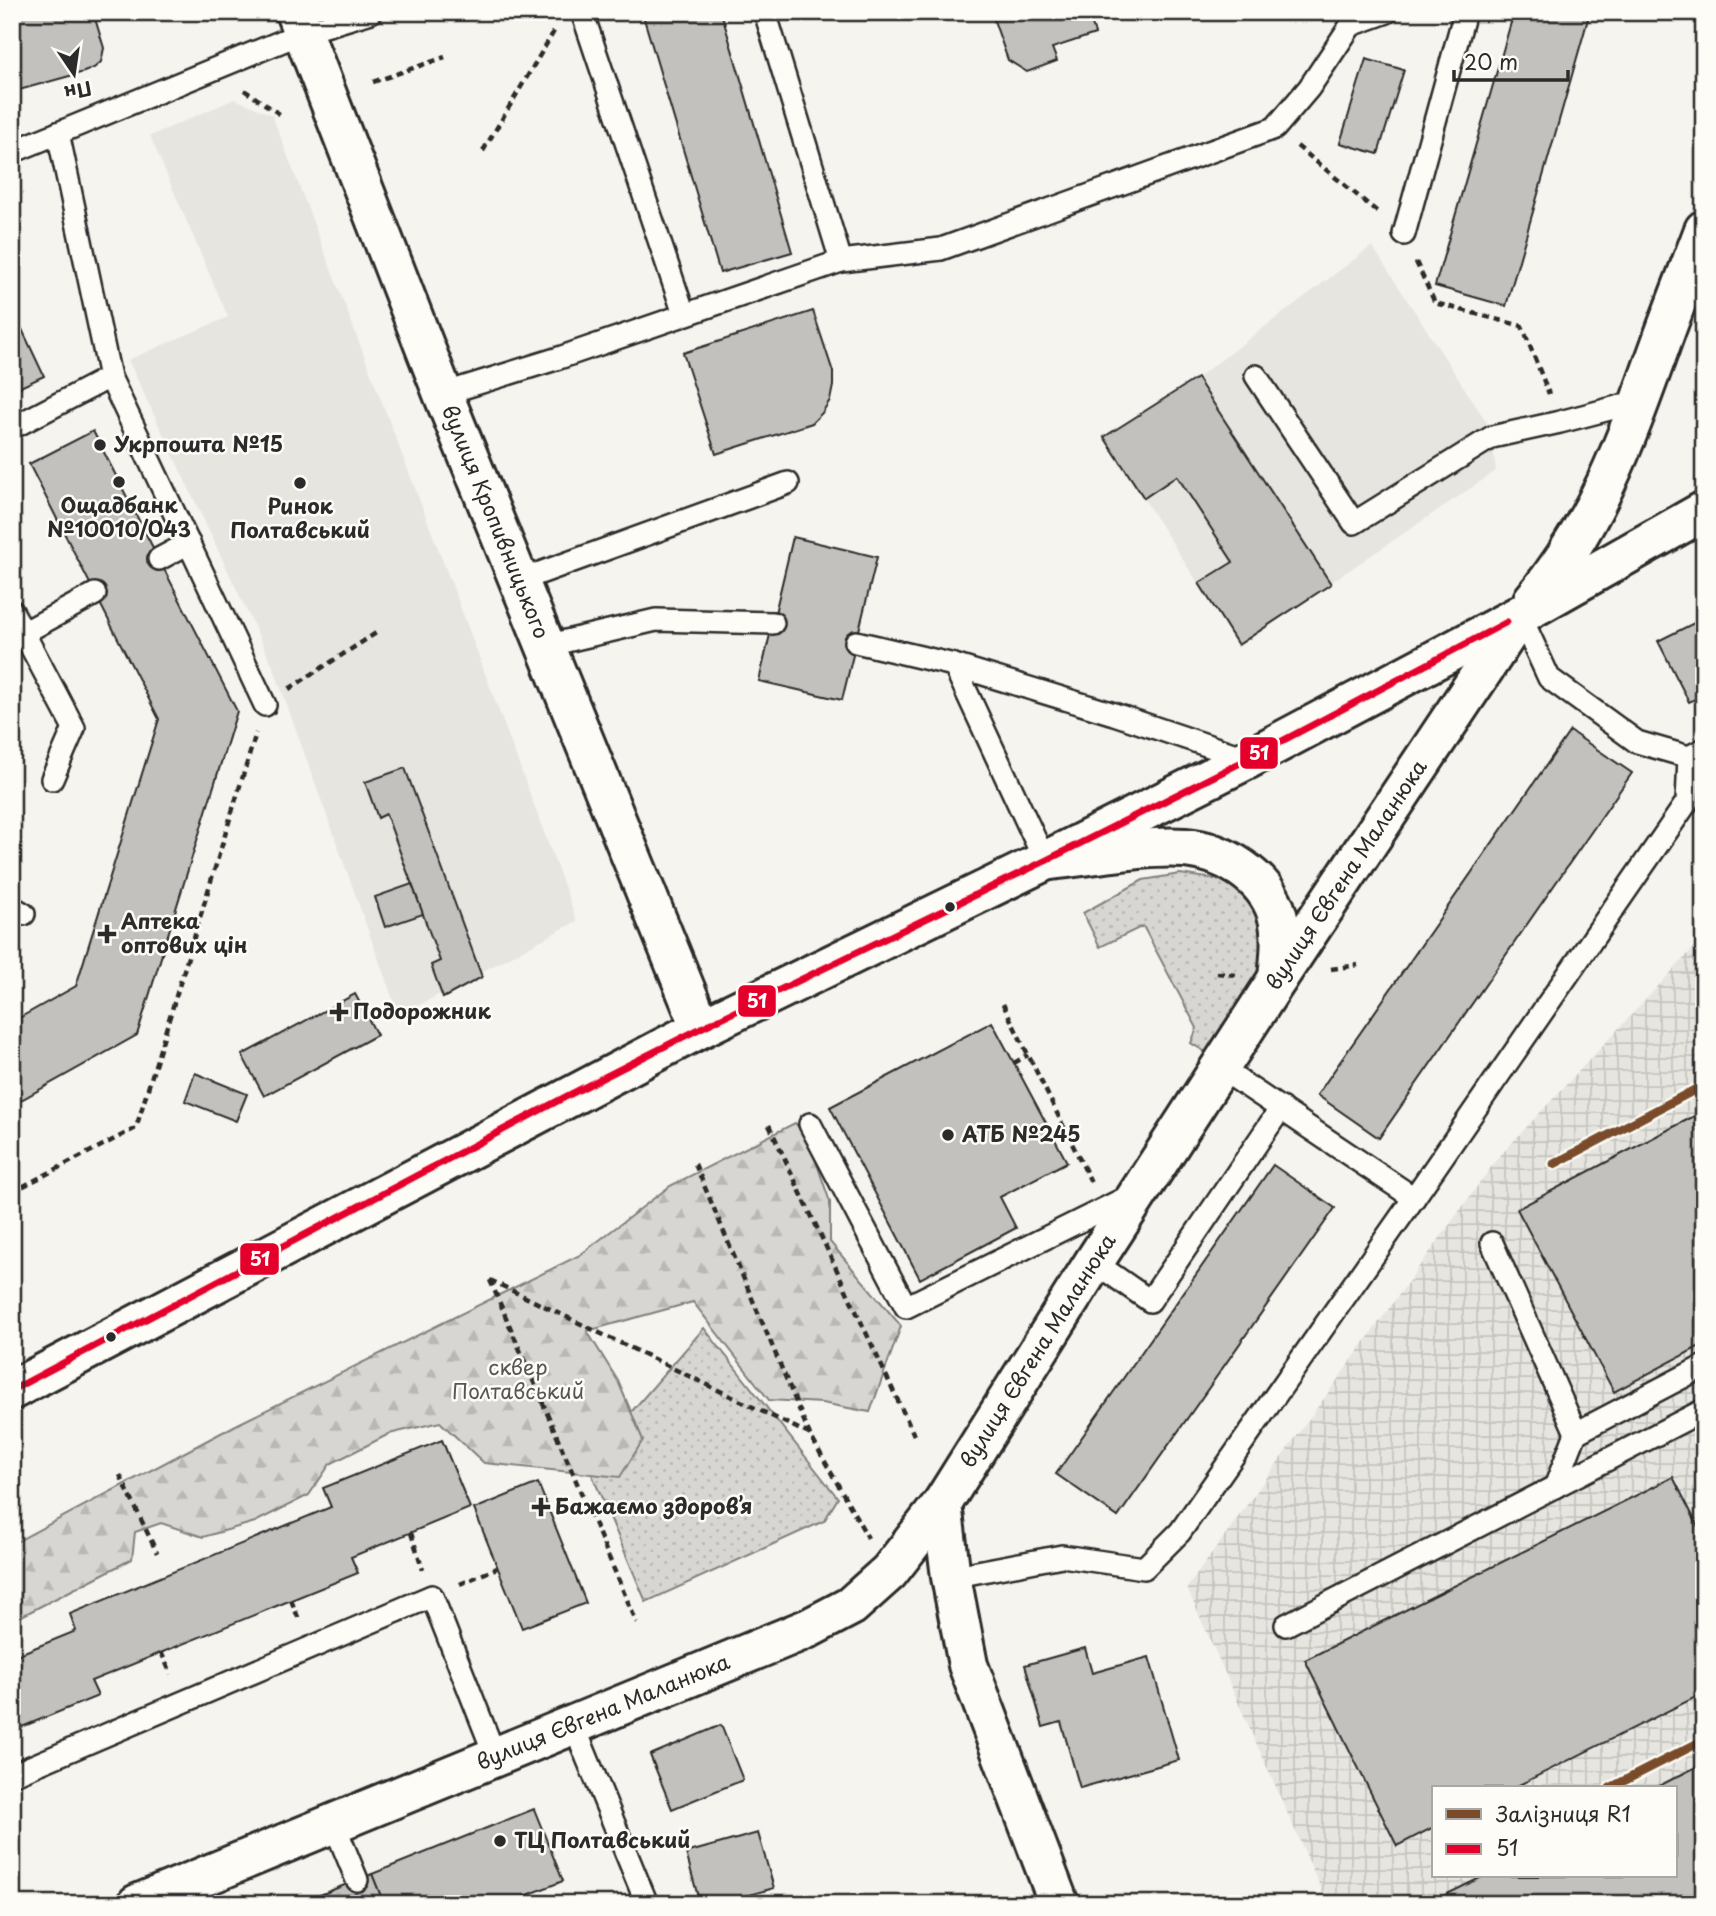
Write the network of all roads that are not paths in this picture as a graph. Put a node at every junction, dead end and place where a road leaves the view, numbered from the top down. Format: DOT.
graph roads {
  1 [pos="371,12"];
  2 [pos="582,12"];
  3 [pos="765,12"];
  4 [pos="1387,12"];
  5 [pos="1465,12"];
  6 [pos="298,23"];
  7 [pos="58,133"];
  8 [pos="12,152"];
  9 [pos="1704,230"];
  10 [pos="1404,234"];
  11 [pos="841,261"];
  12 [pos="684,314"];
  13 [pos="1256,376"];
  14 [pos="110,377"];
  15 [pos="443,394"];
  16 [pos="1640,401"];
  17 [pos="12,428"];
  18 [pos="788,482"];
  19 [pos="1704,511"];
  20 [pos="189,543"];
  21 [pos="159,559"];
  22 [pos="518,580"];
  23 [pos="95,594"];
  24 [pos="12,611"];
  25 [pos="1520,615"];
  26 [pos="773,623"];
  27 [pos="18,636"];
  28 [pos="856,642"];
  29 [pos="545,646"];
  30 [pos="954,665"];
  31 [pos="265,705"];
  32 [pos="1696,753"];
  33 [pos="1248,759"];
  34 [pos="52,779"];
  35 [pos="1045,861"];
  36 [pos="1278,978"];
  37 [pos="701,1028"];
  38 [pos="1220,1068"];
  39 [pos="1281,1108"];
  40 [pos="810,1124"];
  41 [pos="1140,1191"];
  42 [pos="1414,1198"];
  43 [pos="1492,1243"];
  44 [pos="1094,1262"];
  45 [pos="1704,1366"];
  46 [pos="12,1390"];
  47 [pos="1704,1410"];
  48 [pos="1577,1433"];
  49 [pos="1555,1487"];
  50 [pos="942,1504"];
  51 [pos="951,1577"];
  52 [pos="1286,1625"];
  53 [pos="575,1726"];
  54 [pos="496,1758"];
  55 [pos="12,1775"];
  56 [pos="334,1824"];
  57 [pos="357,1880"];
  58 [pos="137,1904"];
  59 [pos="647,1904"];
  60 [pos="1059,1904"];
  1 -- 6 [label="lane"];
  2 -- 12 [label="lane"];
  3 -- 11 [label="lane"];
  4 -- 11 [label="lane"];
  5 -- 10 [label="lane"];
  6 -- 7 [label="lane"];
  6 -- 15 [label="main road, вулиця Кропивницького"];
  7 -- 8 [label="lane"];
  7 -- 14 [label="lane"];
  9 -- 16 [label="main road"];
  11 -- 12 [label="lane"];
  12 -- 15 [label="lane"];
  13 -- 16 [label="lane"];
  14 -- 17 [label="lane"];
  14 -- 20 [label="lane"];
  15 -- 22 [label="main road, вулиця Кропивницького"];
  16 -- 25 [label="main road"];
  18 -- 22 [label="lane"];
  19 -- 25 [label="main road, вулиця Євгена Маланюка"];
  20 -- 21 [label="lane"];
  20 -- 31 [label="lane"];
  22 -- 29 [label="main road, вулиця Кропивницького"];
  23 -- 27 [label="lane"];
  24 -- 27 [label="lane"];
  25 -- 32 [label="lane"];
  25 -- 33 [label="main road"];
  25 -- 36 [label="main road, вулиця Євгена Маланюка"];
  26 -- 29 [label="lane"];
  27 -- 34 [label="lane"];
  28 -- 30 [label="lane"];
  29 -- 37 [label="main road, вулиця Кропивницького"];
  30 -- 33 [label="lane"];
  30 -- 35 [label="lane"];
  32 -- 42 [label="lane"];
  33 -- 35 [label="main road"];
  35 -- 36 [label="main road"];
  35 -- 37 [label="main road"];
  36 -- 38 [label="main road, вулиця Євгена Маланюка"];
  37 -- 46 [label="main road"];
  38 -- 39 [label="lane"];
  38 -- 41 [label="main road, вулиця Євгена Маланюка"];
  39 -- 42 [label="lane"];
  39 -- 44 [label="lane"];
  40 -- 41 [label="lane"];
  41 -- 44 [label="main road, вулиця Євгена Маланюка"];
  42 -- 51 [label="lane"];
  43 -- 48 [label="lane"];
  44 -- 50 [label="main road, вулиця Євгена Маланюка"];
  45 -- 48 [label="lane"];
  47 -- 49 [label="lane"];
  48 -- 49 [label="lane"];
  49 -- 52 [label="lane"];
  50 -- 51 [label="main road"];
  50 -- 53 [label="main road, вулиця Євгена Маланюка"];
  51 -- 60 [label="main road"];
  53 -- 54 [label="main road, вулиця Євгена Маланюка"];
  53 -- 59 [label="lane"];
  54 -- 55 [label="lane"];
  54 -- 56 [label="main road, вулиця Євгена Маланюка"];
  56 -- 57 [label="lane"];
  56 -- 58 [label="main road, вулиця Євгена Маланюка"];
}
